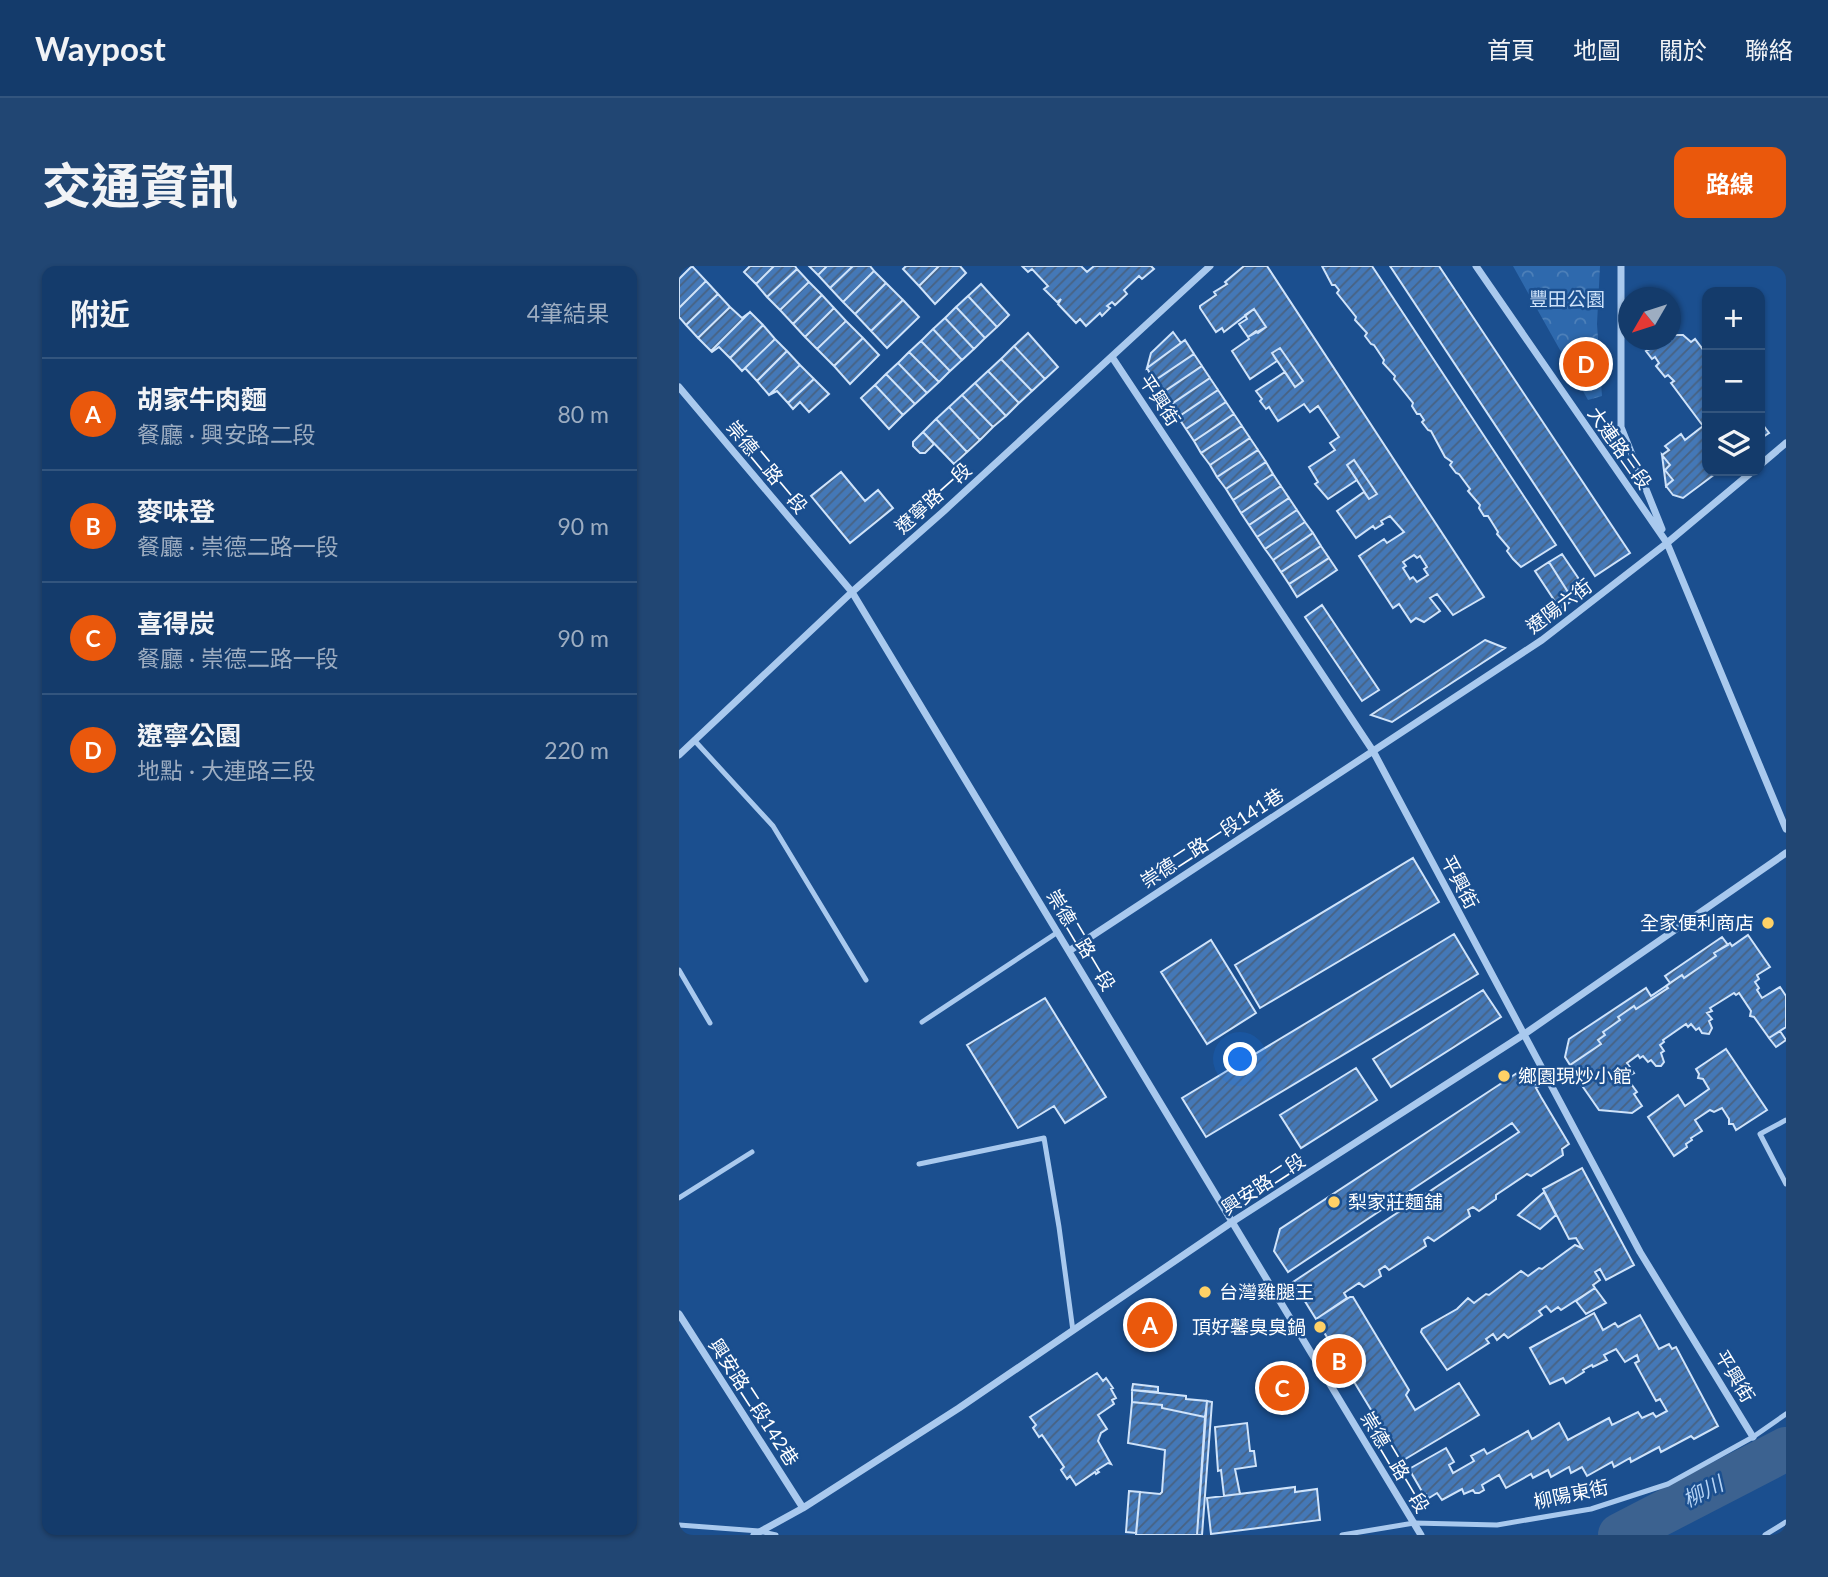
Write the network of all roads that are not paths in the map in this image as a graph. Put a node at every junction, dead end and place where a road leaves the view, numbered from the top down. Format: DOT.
graph roads {
  1 [pos="1209,266"];
  2 [pos="1476,266"];
  3 [pos="1621,266"];
  4 [pos="1112,357"];
  5 [pos="679,387"];
  6 [pos="1786,443"];
  7 [pos="1765,461"];
  8 [pos="1747,476"];
  9 [pos="1667,543"];
  10 [pos="852,592"];
  11 [pos="694,740"];
  12 [pos="1373,751"];
  13 [pos="679,755"];
  14 [pos="1786,829"];
  15 [pos="1786,853"];
  16 [pos="1058,932"];
  17 [pos="1069,951"];
  18 [pos="679,970"];
  19 [pos="866,980"];
  20 [pos="922,1022"];
  21 [pos="710,1023"];
  22 [pos="1523,1035"];
  23 [pos="1786,1120"];
  24 [pos="753,1152"];
  25 [pos="919,1164"];
  26 [pos="1786,1184"];
  27 [pos="679,1198"];
  28 [pos="1232,1222"];
  29 [pos="679,1314"];
  30 [pos="1073,1331"];
  31 [pos="1786,1414"];
  32 [pos="1753,1437"];
  33 [pos="803,1507"];
  34 [pos="1786,1522"];
  35 [pos="1414,1523"];
  36 [pos="679,1525"];
  37 [pos="757,1533"];
  38 [pos="776,1535"];
  39 [pos="1342,1535"];
  40 [pos="1421,1535"];
  41 [pos="1765,1535"];
  1 -- 4 [label="street, 遼寧路一段"];
  2 -- 9 [label="street, 大連路三段"];
  3 -- 9 [label="street, 大連路三段"];
  4 -- 10 [label="street, 遼寧路一段"];
  4 -- 12 [label="street, 平興街"];
  5 -- 10 [label="street, 崇德二路一段"];
  6 -- 7 [label="street"];
  8 -- 9 [label="street, 遼陽六街"];
  9 -- 12 [label="street, 遼陽六街"];
  9 -- 14 [label="street, 大連路三段"];
  10 -- 11 [label="street, 遼寧路一段"];
  10 -- 16 [label="street, 崇德二路一段"];
  11 -- 13 [label="street, 遼寧路一段"];
  11 -- 19 [label="lane"];
  12 -- 17 [label="street, 崇德二路一段141巷"];
  12 -- 22 [label="street, 平興街"];
  15 -- 22 [label="street, 興安路二段"];
  16 -- 17 [label="street, 崇德二路一段"];
  16 -- 20 [label="lane"];
  17 -- 28 [label="street, 崇德二路一段"];
  18 -- 21 [label="lane"];
  22 -- 28 [label="street, 興安路二段"];
  22 -- 32 [label="street, 平興街"];
  23 -- 26 [label="lane"];
  24 -- 27 [label="lane"];
  25 -- 30 [label="lane"];
  28 -- 30 [label="street, 興安路二段"];
  28 -- 35 [label="street, 崇德二路一段"];
  29 -- 33 [label="street, 興安路二段142巷"];
  30 -- 33 [label="street, 興安路二段"];
  31 -- 32 [label="lane, 柳陽東街"];
  32 -- 35 [label="lane, 柳陽東街"];
  33 -- 37 [label="street, 興安路二段"];
  34 -- 41 [label="lane"];
  35 -- 39 [label="lane, 柳陽東街"];
  35 -- 40 [label="street, 崇德二路一段"];
  36 -- 37 [label="lane"];
  37 -- 38 [label="lane"];
}
